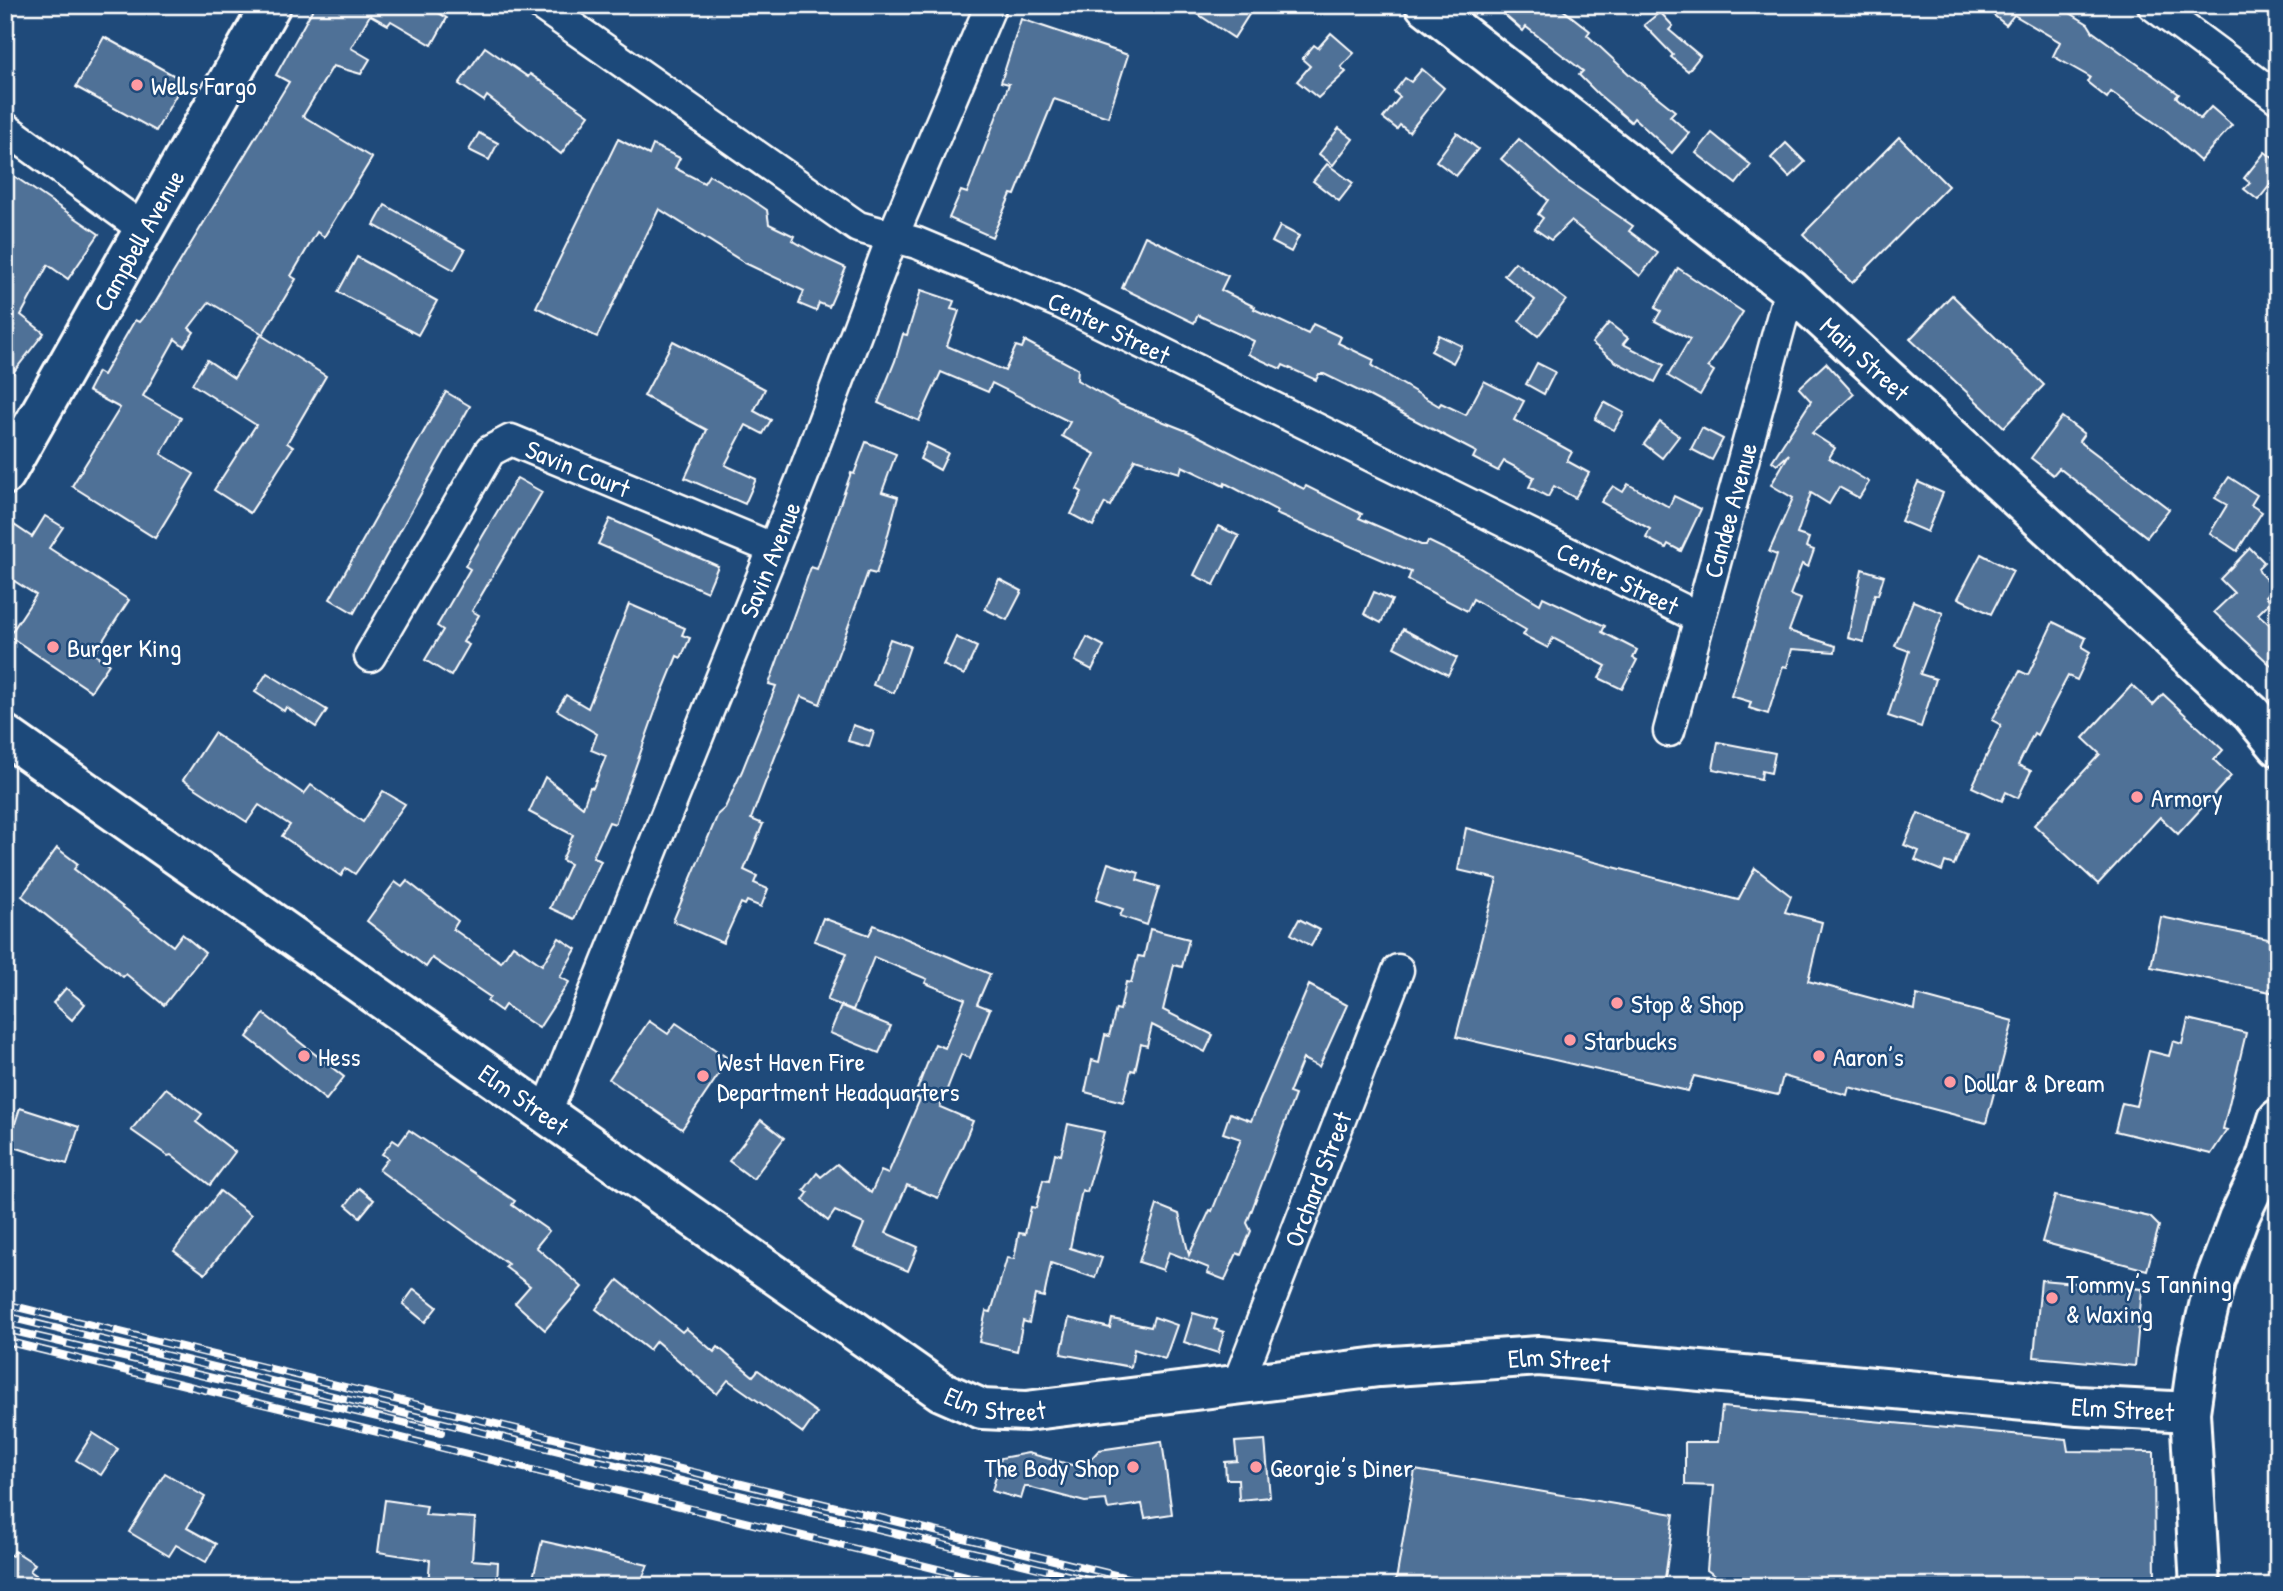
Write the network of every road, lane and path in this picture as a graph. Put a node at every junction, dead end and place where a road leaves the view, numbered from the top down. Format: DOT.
graph roads {
  1 [pos="271,5"];
  2 [pos="541,5"];
  3 [pos="991,5"];
  4 [pos="1425,5"];
  5 [pos="2152,5"];
  6 [pos="2278,98"];
  7 [pos="5,128"];
  8 [pos="145,230"];
  9 [pos="892,238"];
  10 [pos="1790,289"];
  11 [pos="5,475"];
  12 [pos="772,548"];
  13 [pos="1700,618"];
  14 [pos="370,656"];
  15 [pos="1669,731"];
  16 [pos="5,735"];
  17 [pos="2278,747"];
  18 [pos="1398,970"];
  19 [pos="546,1113"];
  20 [pos="2278,1119"];
  21 [pos="2270,1159"];
  22 [pos="1237,1387"];
  23 [pos="2190,1412"];
  24 [pos="2200,1586"];
  1 -- 8 [label="main road, Campbell Avenue"];
  2 -- 9 [label="street, Center Street"];
  3 -- 9 [label="street, Savin Avenue"];
  4 -- 10 [label="main road, Main Street"];
  5 -- 6 [label="street"];
  7 -- 8 [label="street"];
  8 -- 11 [label="main road, Campbell Avenue"];
  9 -- 12 [label="street, Savin Avenue"];
  9 -- 13 [label="street, Center Street"];
  10 -- 13 [label="street, Candee Avenue"];
  10 -- 17 [label="main road, Main Street"];
  12 -- 14 [label="street, Savin Court"];
  12 -- 19 [label="street, Savin Avenue"];
  13 -- 15 [label="street, Candee Avenue"];
  16 -- 19 [label="main road, Elm Street"];
  18 -- 22 [label="street, Orchard Street"];
  19 -- 22 [label="main road, Elm Street"];
  20 -- 21 [label="main road"];
  21 -- 23 [label="main road"];
  22 -- 23 [label="main road, Elm Street"];
  23 -- 24 [label="main road"];
}
